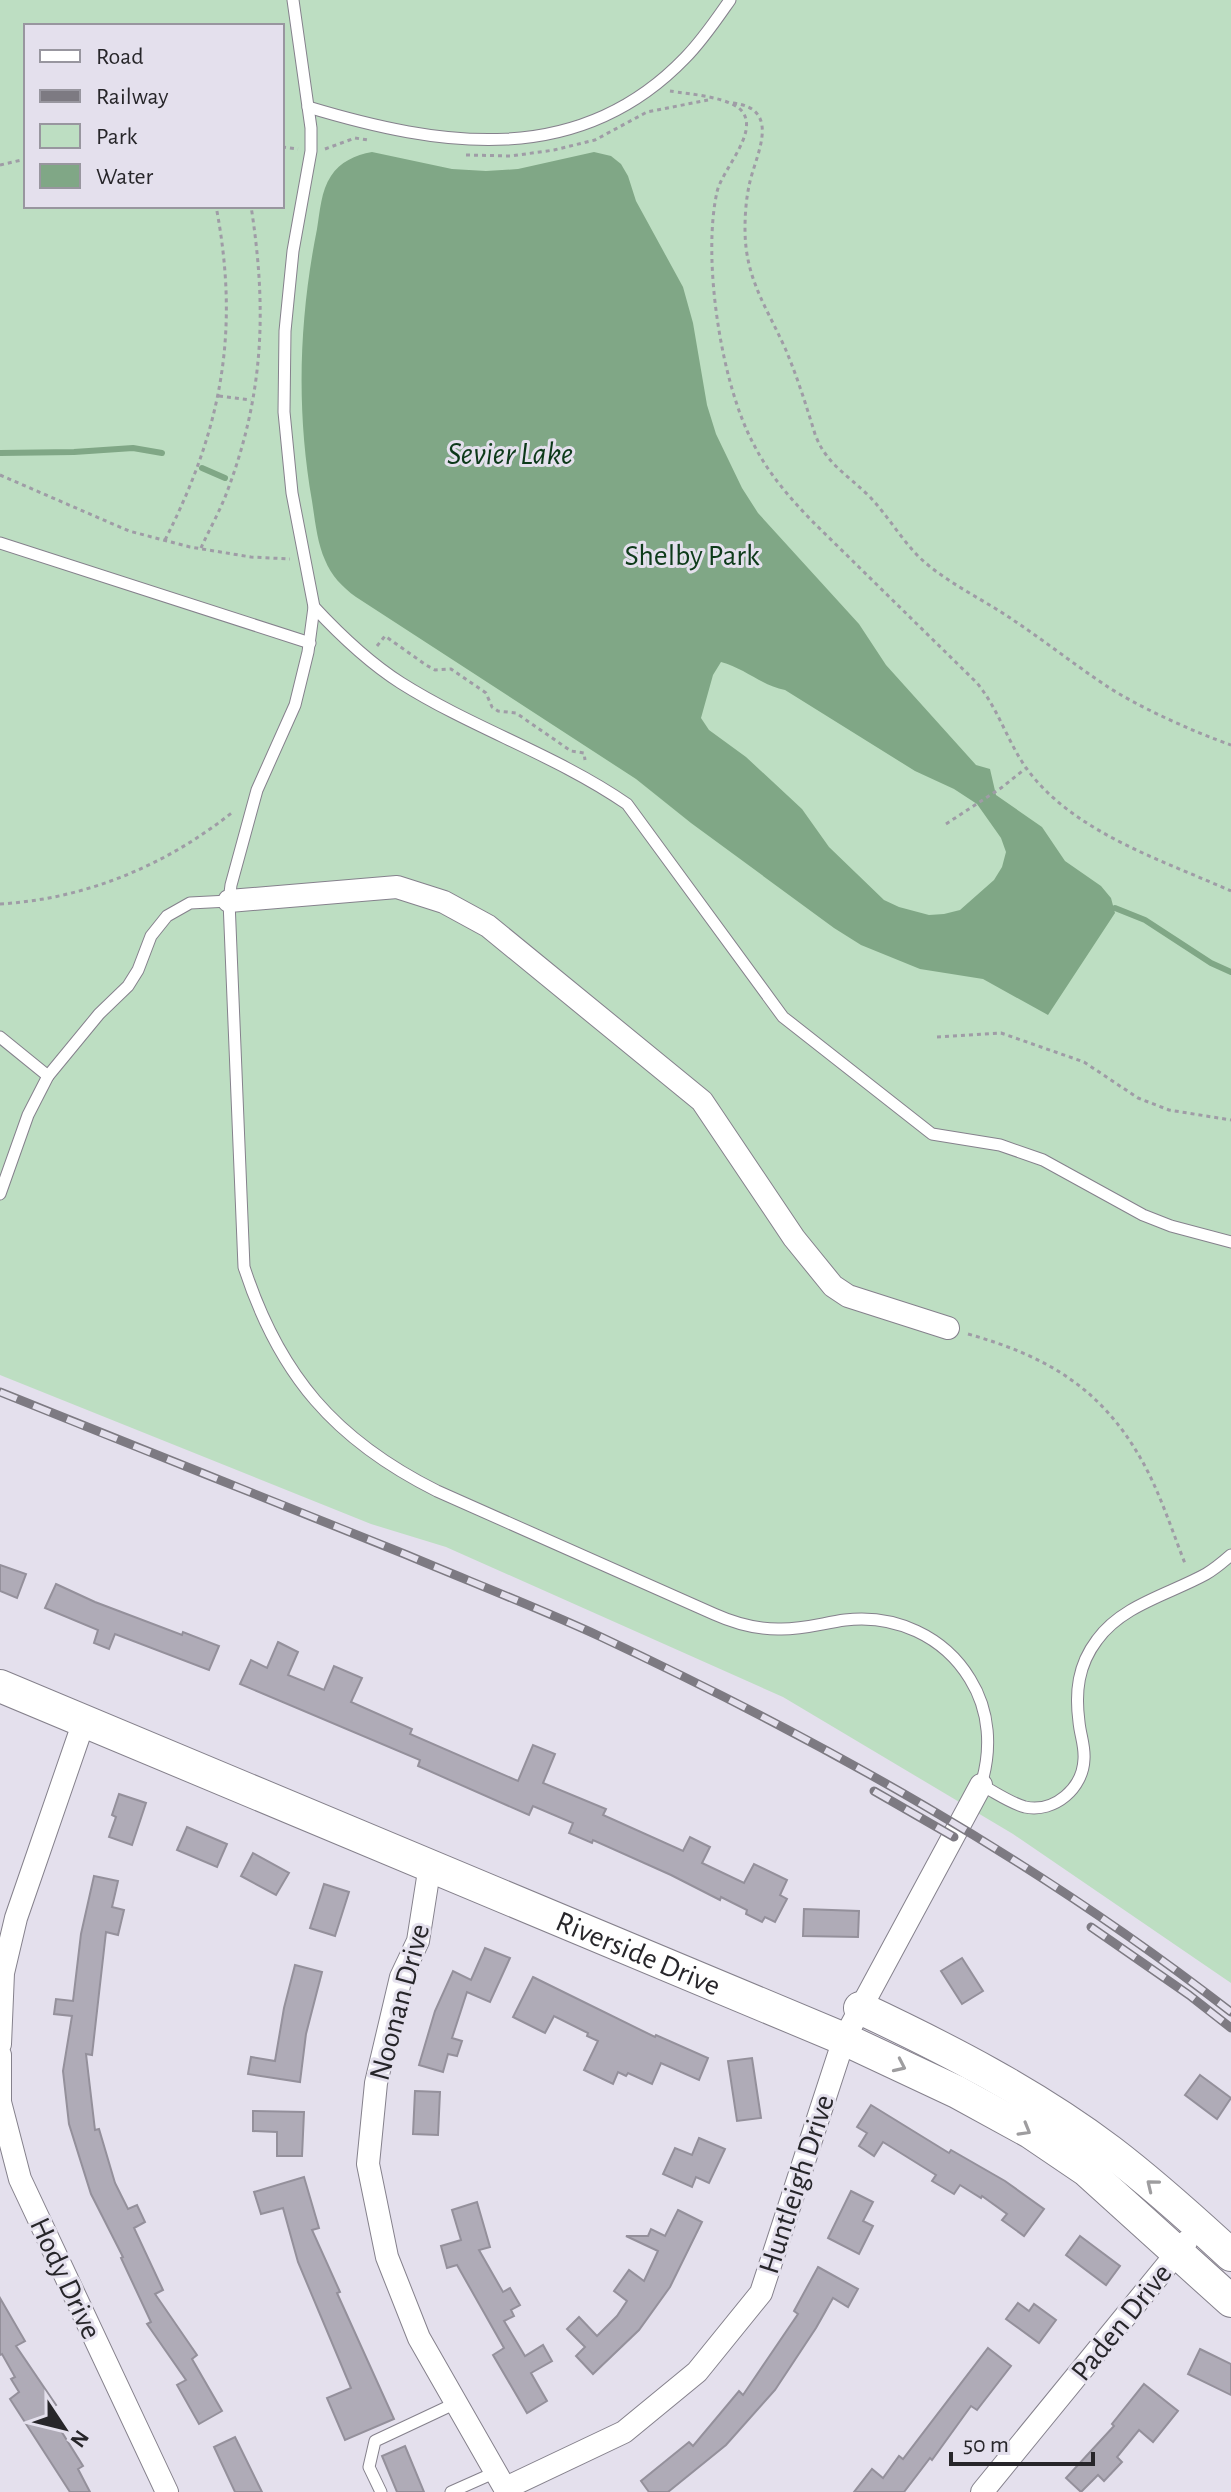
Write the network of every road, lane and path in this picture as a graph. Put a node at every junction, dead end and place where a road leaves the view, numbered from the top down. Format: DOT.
graph roads {
  1 [pos="293,0"];
  2 [pos="730,0"];
  3 [pos="651,88"];
  4 [pos="731,103"];
  5 [pos="308,107"];
  6 [pos="24,159"];
  7 [pos="0,165"];
  8 [pos="216,208"];
  9 [pos="251,208"];
  10 [pos="219,396"];
  11 [pos="252,401"];
  12 [pos="0,475"];
  13 [pos="165,540"];
  14 [pos="0,543"];
  15 [pos="201,548"];
  16 [pos="305,561"];
  17 [pos="314,607"];
  18 [pos="310,643"];
  19 [pos="366,658"];
  20 [pos="1231,745"];
  21 [pos="584,753"];
  22 [pos="1026,769"];
  23 [pos="257,790"];
  24 [pos="946,824"];
  25 [pos="1231,891"];
  26 [pos="229,901"];
  27 [pos="0,904"];
  28 [pos="0,1037"];
  29 [pos="937,1037"];
  30 [pos="48,1076"];
  31 [pos="1231,1120"];
  32 [pos="0,1194"];
  33 [pos="1231,1242"];
  34 [pos="948,1328"];
  35 [pos="1231,1555"];
  36 [pos="1192,1581"];
  37 [pos="0,1686"];
  38 [pos="84,1721"];
  39 [pos="981,1785"];
  40 [pos="430,1865"];
  41 [pos="860,2008"];
  42 [pos="844,2039"];
  43 [pos="0,2044"];
  44 [pos="0,2055"];
  45 [pos="1198,2225"];
  46 [pos="1178,2253"];
  47 [pos="1231,2255"];
  48 [pos="1231,2301"];
  49 [pos="456,2403"];
  50 [pos="503,2484"];
  51 [pos="167,2492"];
  52 [pos="381,2492"];
  53 [pos="451,2492"];
  54 [pos="982,2492"];
  1 -- 5 [label="lane"];
  2 -- 3 [label="lane"];
  3 -- 4 [label="path"];
  3 -- 5 [label="lane"];
  4 -- 20 [label="path"];
  4 -- 22 [label="path"];
  5 -- 16 [label="lane"];
  6 -- 7 [label="path"];
  8 -- 10 [label="path"];
  9 -- 11 [label="path"];
  10 -- 11 [label="path"];
  10 -- 13 [label="path"];
  11 -- 15 [label="path"];
  12 -- 13 [label="path"];
  13 -- 15 [label="path"];
  14 -- 18 [label="lane"];
  15 -- 16 [label="path"];
  16 -- 17 [label="lane"];
  17 -- 18 [label="lane"];
  17 -- 19 [label="lane"];
  18 -- 23 [label="lane"];
  19 -- 21 [label="path"];
  19 -- 33 [label="lane"];
  22 -- 24 [label="path"];
  22 -- 25 [label="path"];
  23 -- 26 [label="lane"];
  23 -- 27 [label="path"];
  26 -- 30 [label="lane"];
  26 -- 34 [label="street"];
  26 -- 39 [label="lane"];
  28 -- 30 [label="lane"];
  29 -- 31 [label="path"];
  30 -- 32 [label="lane"];
  34 -- 36 [label="path"];
  35 -- 36 [label="lane"];
  36 -- 39 [label="lane"];
  37 -- 38 [label="street, Riverside Drive"];
  38 -- 40 [label="street, Riverside Drive"];
  38 -- 43 [label="street"];
  39 -- 41 [label="street, Huntleigh Drive"];
  40 -- 42 [label="street, Riverside Drive"];
  40 -- 49 [label="street, Noonan Drive"];
  41 -- 42 [label="street, Huntleigh Drive"];
  45 -- 41 [label="street, one-way"];
  42 -- 46 [label="street, Riverside Drive, one-way"];
  42 -- 50 [label="street, Huntleigh Drive"];
  44 -- 51 [label="street, Hody Drive"];
  45 -- 46 [label="street, Paden Drive"];
  45 -- 47 [label="street"];
  46 -- 48 [label="street, Riverside Drive"];
  46 -- 54 [label="street, Paden Drive"];
  49 -- 50 [label="street, Noonan Drive"];
  49 -- 52 [label="lane"];
  50 -- 53 [label="lane"];
}
